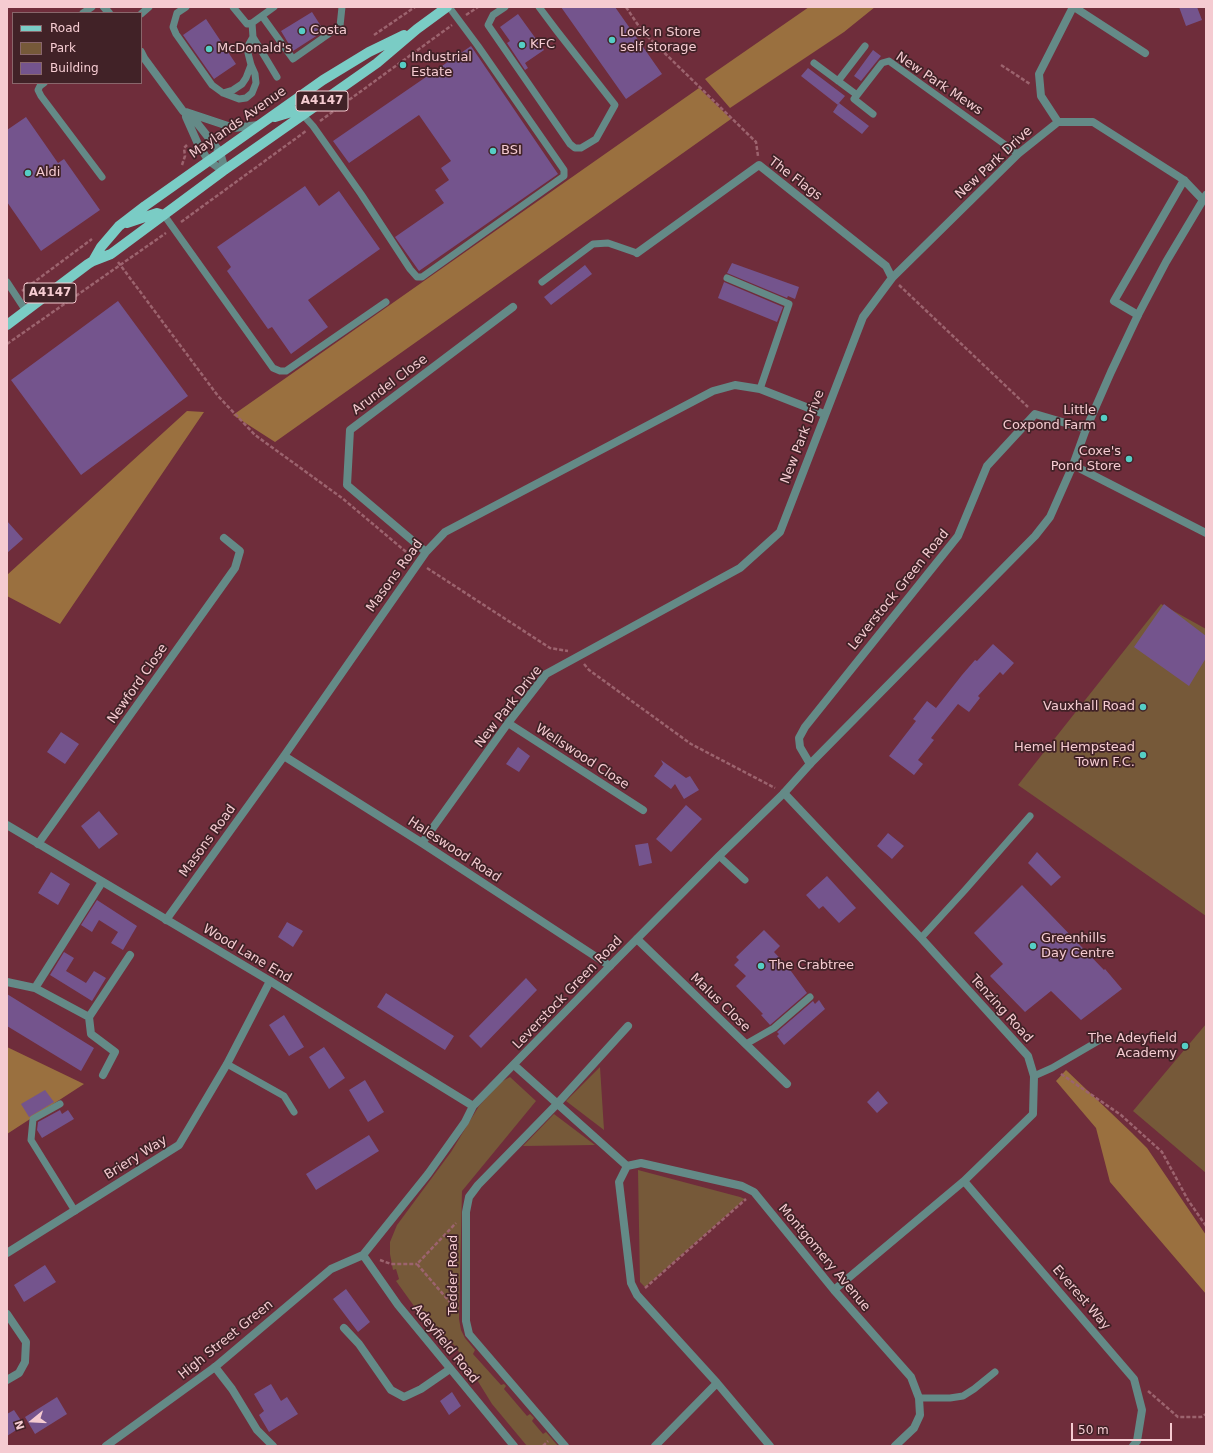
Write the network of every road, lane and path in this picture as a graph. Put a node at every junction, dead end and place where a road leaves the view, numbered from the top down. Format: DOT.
graph roads {
  1 [pos="186,7"];
  2 [pos="233,7"];
  3 [pos="274,7"];
  4 [pos="342,7"];
  5 [pos="448,7"];
  6 [pos="478,7"];
  7 [pos="505,7"];
  8 [pos="540,7"];
  9 [pos="626,7"];
  10 [pos="1073,7"];
  11 [pos="262,16"];
  12 [pos="459,20"];
  13 [pos="252,23"];
  14 [pos="417,29"];
  15 [pos="253,37"];
  16 [pos="865,46"];
  17 [pos="1145,53"];
  18 [pos="142,54"];
  19 [pos="814,63"];
  20 [pos="251,65"];
  21 [pos="1001,65"];
  22 [pos="277,77"];
  23 [pos="838,81"];
  24 [pos="43,84"];
  25 [pos="1040,91"];
  26 [pos="223,93"];
  27 [pos="857,95"];
  28 [pos="183,111"];
  29 [pos="873,114"];
  30 [pos="303,115"];
  31 [pos="261,122"];
  32 [pos="1058,122"];
  33 [pos="313,126"];
  34 [pos="187,145"];
  35 [pos="220,152"];
  36 [pos="1018,154"];
  37 [pos="208,160"];
  38 [pos="759,166"];
  39 [pos="179,169"];
  40 [pos="224,171"];
  41 [pos="102,177"];
  42 [pos="1184,180"];
  43 [pos="1205,199"];
  44 [pos="164,215"];
  45 [pos="119,226"];
  46 [pos="173,228"];
  47 [pos="637,253"];
  48 [pos="111,254"];
  49 [pos="93,261"];
  50 [pos="120,265"];
  51 [pos="727,278"];
  52 [pos="892,278"];
  53 [pos="7,282"];
  54 [pos="542,282"];
  55 [pos="386,302"];
  56 [pos="513,307"];
  57 [pos="26,311"];
  58 [pos="1138,315"];
  59 [pos="7,325"];
  60 [pos="7,344"];
  61 [pos="760,389"];
  62 [pos="824,414"];
  63 [pos="1035,414"];
  64 [pos="1086,429"];
  65 [pos="1073,465"];
  66 [pos="1206,532"];
  67 [pos="224,538"];
  68 [pos="426,552"];
  69 [pos="419,562"];
  70 [pos="579,656"];
  71 [pos="508,723"];
  72 [pos="284,756"];
  73 [pos="810,764"];
  74 [pos="784,793"];
  75 [pos="643,810"];
  76 [pos="1030,816"];
  77 [pos="7,825"];
  78 [pos="422,843"];
  79 [pos="38,844"];
  80 [pos="720,856"];
  81 [pos="745,880"];
  82 [pos="102,882"];
  83 [pos="166,920"];
  84 [pos="921,938"];
  85 [pos="637,939"];
  86 [pos="130,954"];
  87 [pos="610,966"];
  88 [pos="270,981"];
  89 [pos="7,982"];
  90 [pos="35,988"];
  91 [pos="810,997"];
  92 [pos="89,1017"];
  93 [pos="628,1026"];
  94 [pos="1100,1040"];
  95 [pos="746,1044"];
  96 [pos="227,1064"];
  97 [pos="514,1065"];
  98 [pos="1052,1068"];
  99 [pos="103,1075"];
  100 [pos="1034,1076"];
  101 [pos="787,1084"];
  102 [pos="60,1104"];
  103 [pos="557,1104"];
  104 [pos="473,1106"];
  105 [pos="294,1112"];
  106 [pos="627,1166"];
  107 [pos="964,1181"];
  108 [pos="754,1192"];
  109 [pos="75,1211"];
  110 [pos="466,1212"];
  111 [pos="1206,1226"];
  112 [pos="7,1253"];
  113 [pos="362,1254"];
  114 [pos="417,1264"];
  115 [pos="834,1290"];
  116 [pos="637,1295"];
  117 [pos="7,1314"];
  118 [pos="466,1321"];
  119 [pos="344,1328"];
  120 [pos="215,1366"];
  121 [pos="450,1369"];
  122 [pos="995,1372"];
  123 [pos="1134,1379"];
  124 [pos="7,1380"];
  125 [pos="717,1383"];
  126 [pos="919,1398"];
  127 [pos="1206,1414"];
  128 [pos="110,1445"];
  129 [pos="273,1446"];
  130 [pos="514,1446"];
  131 [pos="565,1446"];
  132 [pos="655,1446"];
  133 [pos="770,1446"];
  134 [pos="895,1446"];
  135 [pos="1133,1446"];
  1 -- 26 [label="lane"];
  2 -- 13 [label="lane"];
  3 -- 11 [label="lane"];
  4 -- 11 [label="lane"];
  5 -- 12 [label="lane"];
  5 -- 14 [label="main road, Maylands Avenue / A4147"];
  6 -- 12 [label="path"];
  7 -- 8 [label="lane"];
  9 -- 38 [label="path"];
  10 -- 17 [label="street"];
  10 -- 25 [label="street"];
  11 -- 13 [label="lane"];
  12 -- 33 [label="path"];
  12 -- 33 [label="lane"];
  13 -- 15 [label="lane"];
  14 -- 30 [label="main road, Maylands Avenue / A4147"];
  14 -- 31 [label="main road, Maylands Avenue / A4147"];
  15 -- 20 [label="lane"];
  15 -- 22 [label="lane"];
  16 -- 23 [label="lane"];
  18 -- 28 [label="street"];
  19 -- 23 [label="lane"];
  20 -- 26 [label="lane"];
  20 -- 26 [label="lane"];
  21 -- 25 [label="path"];
  23 -- 27 [label="lane"];
  24 -- 41 [label="lane"];
  25 -- 32 [label="street"];
  27 -- 29 [label="lane"];
  27 -- 36 [label="lane, New Park Mews"];
  28 -- 31 [label="street"];
  28 -- 35 [label="street"];
  28 -- 37 [label="street"];
  30 -- 31 [label="main road"];
  30 -- 33 [label="lane"];
  30 -- 40 [label="main road, Maylands Avenue / A4147"];
  31 -- 35 [label="main road, Maylands Avenue / A4147"];
  32 -- 36 [label="street, New Park Drive"];
  32 -- 42 [label="street"];
  33 -- 46 [label="path"];
  34 -- 39 [label="path"];
  35 -- 37 [label="main road, Maylands Avenue / A4147"];
  35 -- 40 [label="street"];
  36 -- 52 [label="street, New Park Drive"];
  37 -- 40 [label="street"];
  37 -- 45 [label="main road, Maylands Avenue / A4147"];
  38 -- 47 [label="street, The Flags"];
  38 -- 52 [label="street, The Flags"];
  40 -- 44 [label="main road, Maylands Avenue / A4147"];
  42 -- 43 [label="street"];
  42 -- 58 [label="street"];
  43 -- 58 [label="street, Leverstock Green Road"];
  44 -- 45 [label="main road"];
  44 -- 46 [label="lane"];
  44 -- 48 [label="main road, Maylands Avenue / A4147"];
  45 -- 49 [label="main road, Maylands Avenue / A4147"];
  46 -- 50 [label="path"];
  46 -- 55 [label="lane"];
  47 -- 54 [label="lane"];
  48 -- 49 [label="main road, Maylands Avenue / A4147"];
  48 -- 50 [label="path"];
  49 -- 57 [label="main road, Maylands Avenue / A4147"];
  50 -- 60 [label="path"];
  50 -- 69 [label="path"];
  51 -- 61 [label="lane"];
  52 -- 62 [label="street, New Park Drive"];
  52 -- 63 [label="path"];
  53 -- 57 [label="lane"];
  56 -- 68 [label="street, Arundel Close"];
  57 -- 59 [label="main road, Maylands Avenue / A4147"];
  58 -- 64 [label="street, Leverstock Green Road"];
  61 -- 62 [label="street, Masons Road"];
  61 -- 68 [label="street, Masons Road"];
  62 -- 70 [label="street, New Park Drive"];
  63 -- 64 [label="street"];
  63 -- 73 [label="street, Leverstock Green Road"];
  64 -- 65 [label="street, Leverstock Green Road"];
  65 -- 66 [label="street"];
  65 -- 73 [label="street, Leverstock Green Road"];
  67 -- 79 [label="street, Newford Close"];
  68 -- 69 [label="street, Masons Road"];
  69 -- 70 [label="path"];
  69 -- 72 [label="street, Masons Road"];
  70 -- 71 [label="street, New Park Drive"];
  70 -- 74 [label="path"];
  71 -- 75 [label="street, Wellswood Close"];
  71 -- 78 [label="street, New Park Drive"];
  72 -- 78 [label="street, Haleswood Road"];
  72 -- 83 [label="street, Masons Road"];
  73 -- 74 [label="street, Leverstock Green Road"];
  74 -- 80 [label="street, Leverstock Green Road"];
  74 -- 84 [label="street, Tenzing Road"];
  76 -- 84 [label="lane"];
  77 -- 79 [label="street, Wood Lane End"];
  78 -- 87 [label="street, Haleswood Road"];
  79 -- 82 [label="street, Wood Lane End"];
  80 -- 81 [label="lane"];
  80 -- 85 [label="street, Leverstock Green Road"];
  82 -- 83 [label="street, Wood Lane End"];
  82 -- 90 [label="street"];
  83 -- 88 [label="street, Wood Lane End"];
  84 -- 100 [label="street, Tenzing Road"];
  85 -- 87 [label="street, Leverstock Green Road"];
  85 -- 95 [label="street, Malus Close"];
  86 -- 92 [label="street"];
  87 -- 97 [label="street, Leverstock Green Road"];
  88 -- 96 [label="street, Briery Way"];
  88 -- 104 [label="street, Wood Lane End"];
  89 -- 90 [label="street"];
  90 -- 92 [label="street"];
  91 -- 95 [label="lane"];
  92 -- 99 [label="street"];
  93 -- 103 [label="street, Tedder Road"];
  94 -- 98 [label="lane"];
  95 -- 101 [label="street, Malus Close"];
  96 -- 105 [label="lane"];
  96 -- 109 [label="street, Briery Way"];
  97 -- 103 [label="street"];
  97 -- 104 [label="street, Leverstock Green Road"];
  98 -- 100 [label="lane"];
  98 -- 111 [label="path"];
  100 -- 107 [label="street, Tenzing Road"];
  102 -- 109 [label="lane"];
  103 -- 106 [label="street"];
  103 -- 110 [label="street, Tedder Road"];
  104 -- 113 [label="street, Leverstock Green Road"];
  106 -- 108 [label="street, Montgomery Avenue"];
  106 -- 116 [label="street"];
  107 -- 115 [label="street, Tenzing Road"];
  107 -- 123 [label="street, Everest Way"];
  108 -- 115 [label="street, Montgomery Avenue"];
  108 -- 116 [label="path"];
  109 -- 112 [label="street, Briery Way"];
  110 -- 114 [label="path"];
  110 -- 118 [label="street, Tedder Road"];
  113 -- 114 [label="path"];
  113 -- 120 [label="street, High Street Green"];
  113 -- 121 [label="street, Adeyfield Road"];
  114 -- 118 [label="path"];
  115 -- 126 [label="street, Montgomery Avenue"];
  116 -- 125 [label="street"];
  117 -- 124 [label="street"];
  118 -- 131 [label="street, Tedder Road"];
  119 -- 121 [label="street"];
  120 -- 128 [label="street, High Street Green"];
  120 -- 129 [label="street"];
  121 -- 130 [label="street, Adeyfield Road"];
  122 -- 126 [label="lane"];
  123 -- 127 [label="path"];
  123 -- 135 [label="street, Everest Way"];
  125 -- 132 [label="street"];
  125 -- 133 [label="street"];
  126 -- 134 [label="street, Montgomery Avenue"];
}
